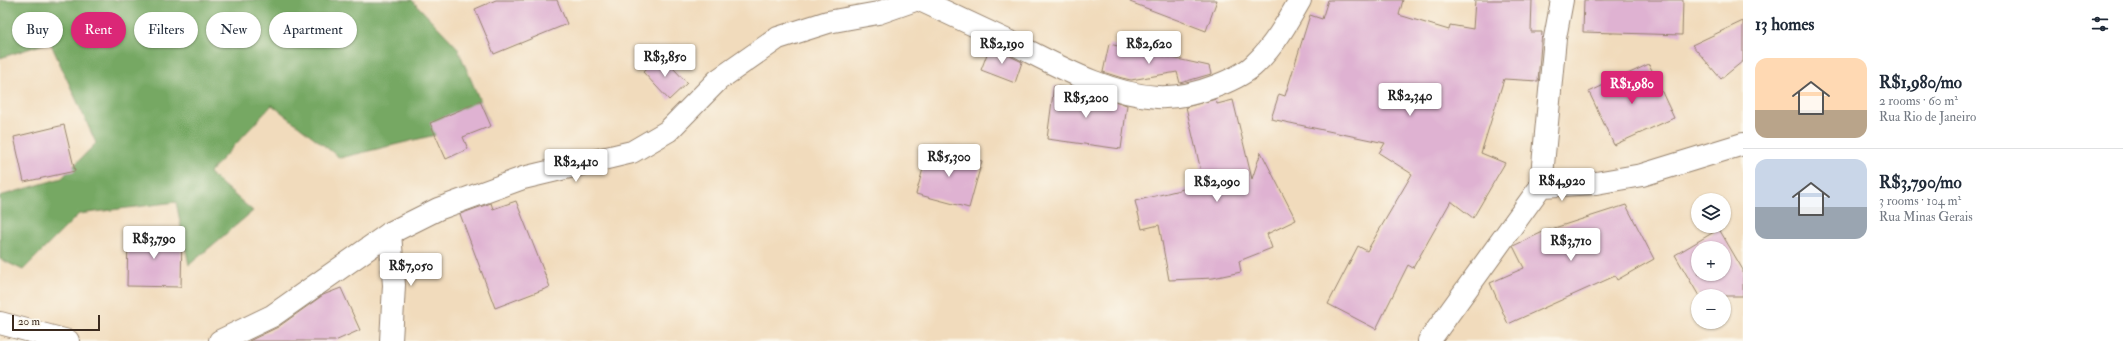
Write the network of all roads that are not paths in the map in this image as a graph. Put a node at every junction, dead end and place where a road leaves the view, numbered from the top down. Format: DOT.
graph roads {
  1 [pos="915,0"];
  2 [pos="920,0"];
  3 [pos="1300,0"];
  4 [pos="1562,0"];
  5 [pos="1743,144"];
  6 [pos="1542,186"];
  7 [pos="390,233"];
  8 [pos="0,323"];
  9 [pos="68,341"];
  10 [pos="220,341"];
  11 [pos="391,341"];
  12 [pos="1429,341"];
  1 -- 7 [label="street"];
  2 -- 3 [label="street"];
  4 -- 6 [label="street"];
  5 -- 6 [label="street"];
  6 -- 12 [label="street"];
  7 -- 10 [label="street"];
  7 -- 11 [label="street"];
  8 -- 9 [label="street"];
}
